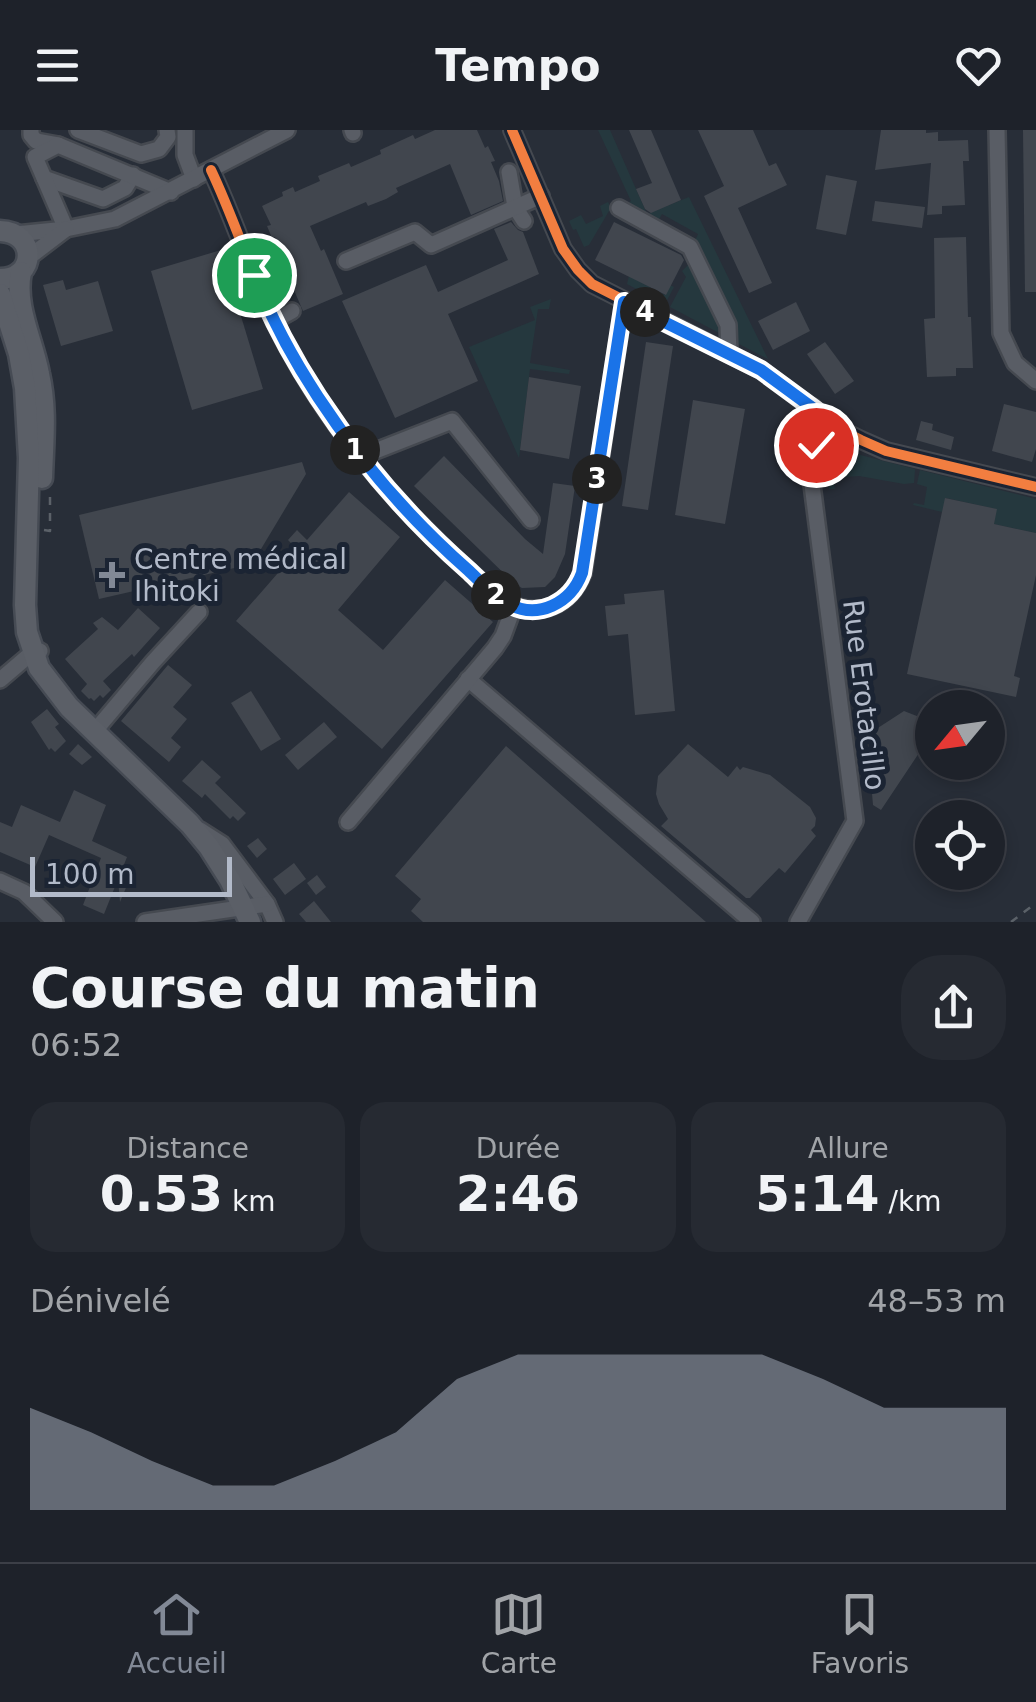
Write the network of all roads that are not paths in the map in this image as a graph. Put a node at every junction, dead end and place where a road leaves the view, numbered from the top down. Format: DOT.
graph roads {
  1 [pos="24,130"];
  2 [pos="32,130"];
  3 [pos="78,130"];
  4 [pos="185,130"];
  5 [pos="287,130"];
  6 [pos="512,130"];
  7 [pos="997,130"];
  8 [pos="165,136"];
  9 [pos="58,145"];
  10 [pos="36,157"];
  11 [pos="211,170"];
  12 [pos="509,172"];
  13 [pos="133,175"];
  14 [pos="44,178"];
  15 [pos="194,179"];
  16 [pos="170,192"];
  17 [pos="541,196"];
  18 [pos="619,208"];
  19 [pos="520,214"];
  20 [pos="66,229"];
  21 [pos="8,232"];
  22 [pos="346,261"];
  23 [pos="24,265"];
  24 [pos="0,279"];
  25 [pos="0,294"];
  26 [pos="624,302"];
  27 [pos="292,311"];
  28 [pos="274,321"];
  29 [pos="729,354"];
  30 [pos="1036,381"];
  31 [pos="812,407"];
  32 [pos="844,431"];
  33 [pos="360,457"];
  34 [pos="809,461"];
  35 [pos="1036,488"];
  36 [pos="531,520"];
  37 [pos="514,606"];
  38 [pos="200,612"];
  39 [pos="37,652"];
  40 [pos="0,680"];
  41 [pos="468,680"];
  42 [pos="94,732"];
  43 [pos="348,822"];
  44 [pos="190,824"];
  45 [pos="0,882"];
  46 [pos="266,904"];
  47 [pos="247,915"];
  48 [pos="54,922"];
  49 [pos="145,922"];
  50 [pos="275,922"];
  51 [pos="752,922"];
  52 [pos="798,922"];
  1 -- 10 [label="street"];
  2 -- 9 [label="street"];
  3 -- 8 [label="street"];
  4 -- 15 [label="street"];
  5 -- 11 [label="street"];
  6 -- 17 [label="street"];
  7 -- 30 [label="street"];
  9 -- 10 [label="street"];
  9 -- 13 [label="street"];
  10 -- 14 [label="street"];
  11 -- 15 [label="street"];
  11 -- 28 [label="street"];
  12 -- 19 [label="street"];
  13 -- 14 [label="street"];
  13 -- 16 [label="street"];
  14 -- 20 [label="street"];
  15 -- 16 [label="street"];
  16 -- 20 [label="street"];
  17 -- 19 [label="street"];
  17 -- 26 [label="street"];
  18 -- 29 [label="street"];
  19 -- 22 [label="street"];
  20 -- 21 [label="street"];
  20 -- 23 [label="street"];
  21 -- 23 [label="main road"];
  23 -- 24 [label="main road"];
  23 -- 39 [label="main road"];
  25 -- 39 [label="main road"];
  26 -- 29 [label="street"];
  26 -- 37 [label="street"];
  27 -- 28 [label="street"];
  28 -- 33 [label="street"];
  29 -- 31 [label="street"];
  31 -- 32 [label="street"];
  31 -- 34 [label="street, Rue Erotacillo"];
  32 -- 34 [label="street"];
  32 -- 35 [label="street"];
  33 -- 36 [label="street"];
  33 -- 37 [label="street"];
  34 -- 52 [label="street, Rue Erotacillo"];
  37 -- 41 [label="street"];
  38 -- 42 [label="street"];
  39 -- 40 [label="street"];
  39 -- 42 [label="main road"];
  41 -- 43 [label="street"];
  41 -- 51 [label="street"];
  42 -- 44 [label="main road"];
  44 -- 46 [label="street"];
  44 -- 47 [label="main road"];
  45 -- 48 [label="street"];
  46 -- 47 [label="street"];
  46 -- 50 [label="street"];
  47 -- 49 [label="street"];
}
